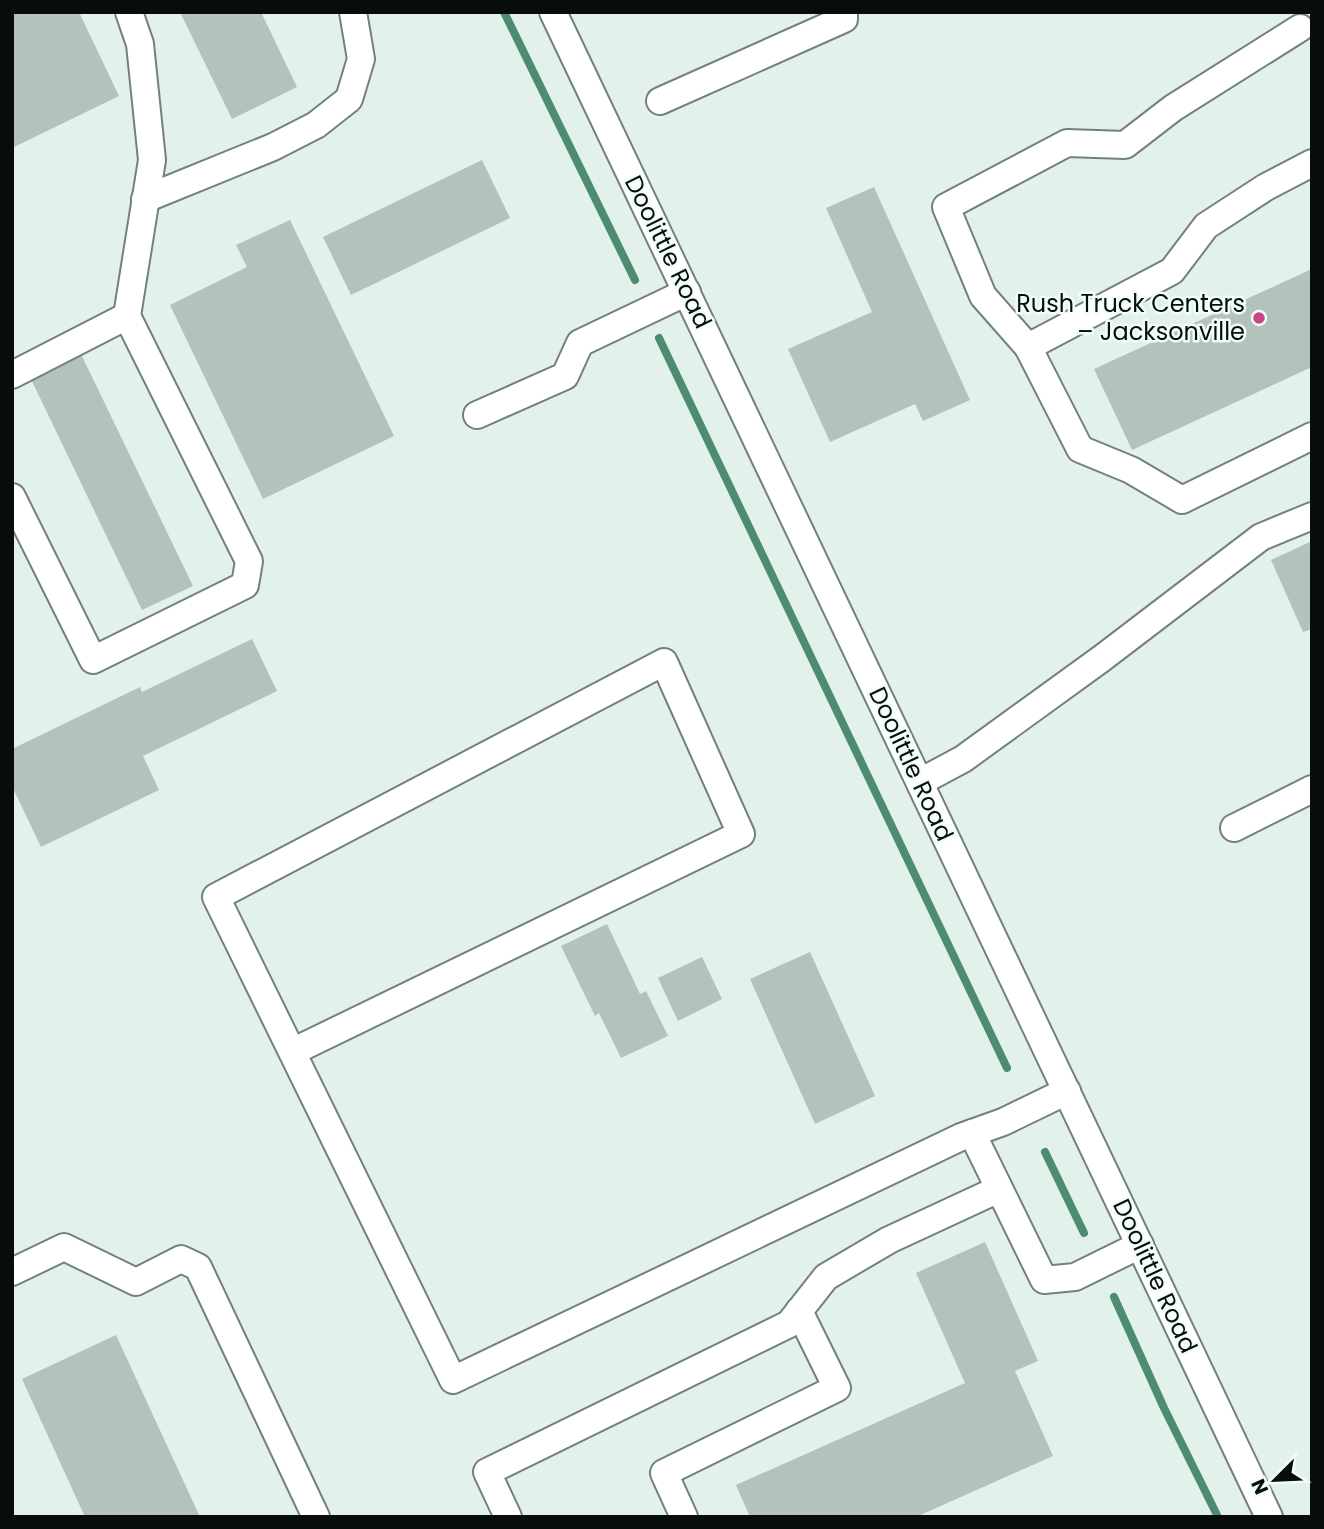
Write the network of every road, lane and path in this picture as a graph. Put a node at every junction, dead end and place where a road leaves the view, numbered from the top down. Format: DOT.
graph roads {
  1 [pos="129,12"];
  2 [pos="354,12"];
  3 [pos="553,12"];
  4 [pos="844,12"];
  5 [pos="1300,28"];
  6 [pos="660,101"];
  7 [pos="1312,163"];
  8 [pos="145,199"];
  9 [pos="687,292"];
  10 [pos="127,316"];
  11 [pos="1028,347"];
  12 [pos="12,375"];
  13 [pos="477,415"];
  14 [pos="1312,436"];
  15 [pos="12,497"];
  16 [pos="1312,516"];
  17 [pos="920,782"];
  18 [pos="1312,789"];
  19 [pos="1234,828"];
  20 [pos="292,1052"];
  21 [pos="1056,1096"];
  22 [pos="972,1133"];
  23 [pos="999,1189"];
  24 [pos="1129,1250"];
  25 [pos="12,1272"];
  26 [pos="799,1311"];
  27 [pos="316,1517"];
  28 [pos="508,1517"];
  29 [pos="684,1517"];
  30 [pos="1269,1517"];
  1 -- 8 [label="street"];
  2 -- 8 [label="street"];
  3 -- 9 [label="street, Doolittle Road"];
  4 -- 6 [label="street"];
  5 -- 11 [label="street"];
  7 -- 11 [label="street"];
  8 -- 10 [label="street"];
  9 -- 13 [label="street"];
  9 -- 17 [label="street, Doolittle Road"];
  10 -- 12 [label="street"];
  10 -- 15 [label="street"];
  11 -- 14 [label="street"];
  16 -- 17 [label="street"];
  17 -- 21 [label="street, Doolittle Road"];
  18 -- 19 [label="street"];
  20 -- 20 [label="street"];
  20 -- 22 [label="street"];
  21 -- 22 [label="street"];
  21 -- 24 [label="street, Doolittle Road"];
  22 -- 23 [label="street"];
  23 -- 24 [label="street"];
  23 -- 26 [label="street"];
  24 -- 30 [label="street, Doolittle Road"];
  25 -- 27 [label="street"];
  26 -- 28 [label="street"];
  26 -- 29 [label="street"];
}
